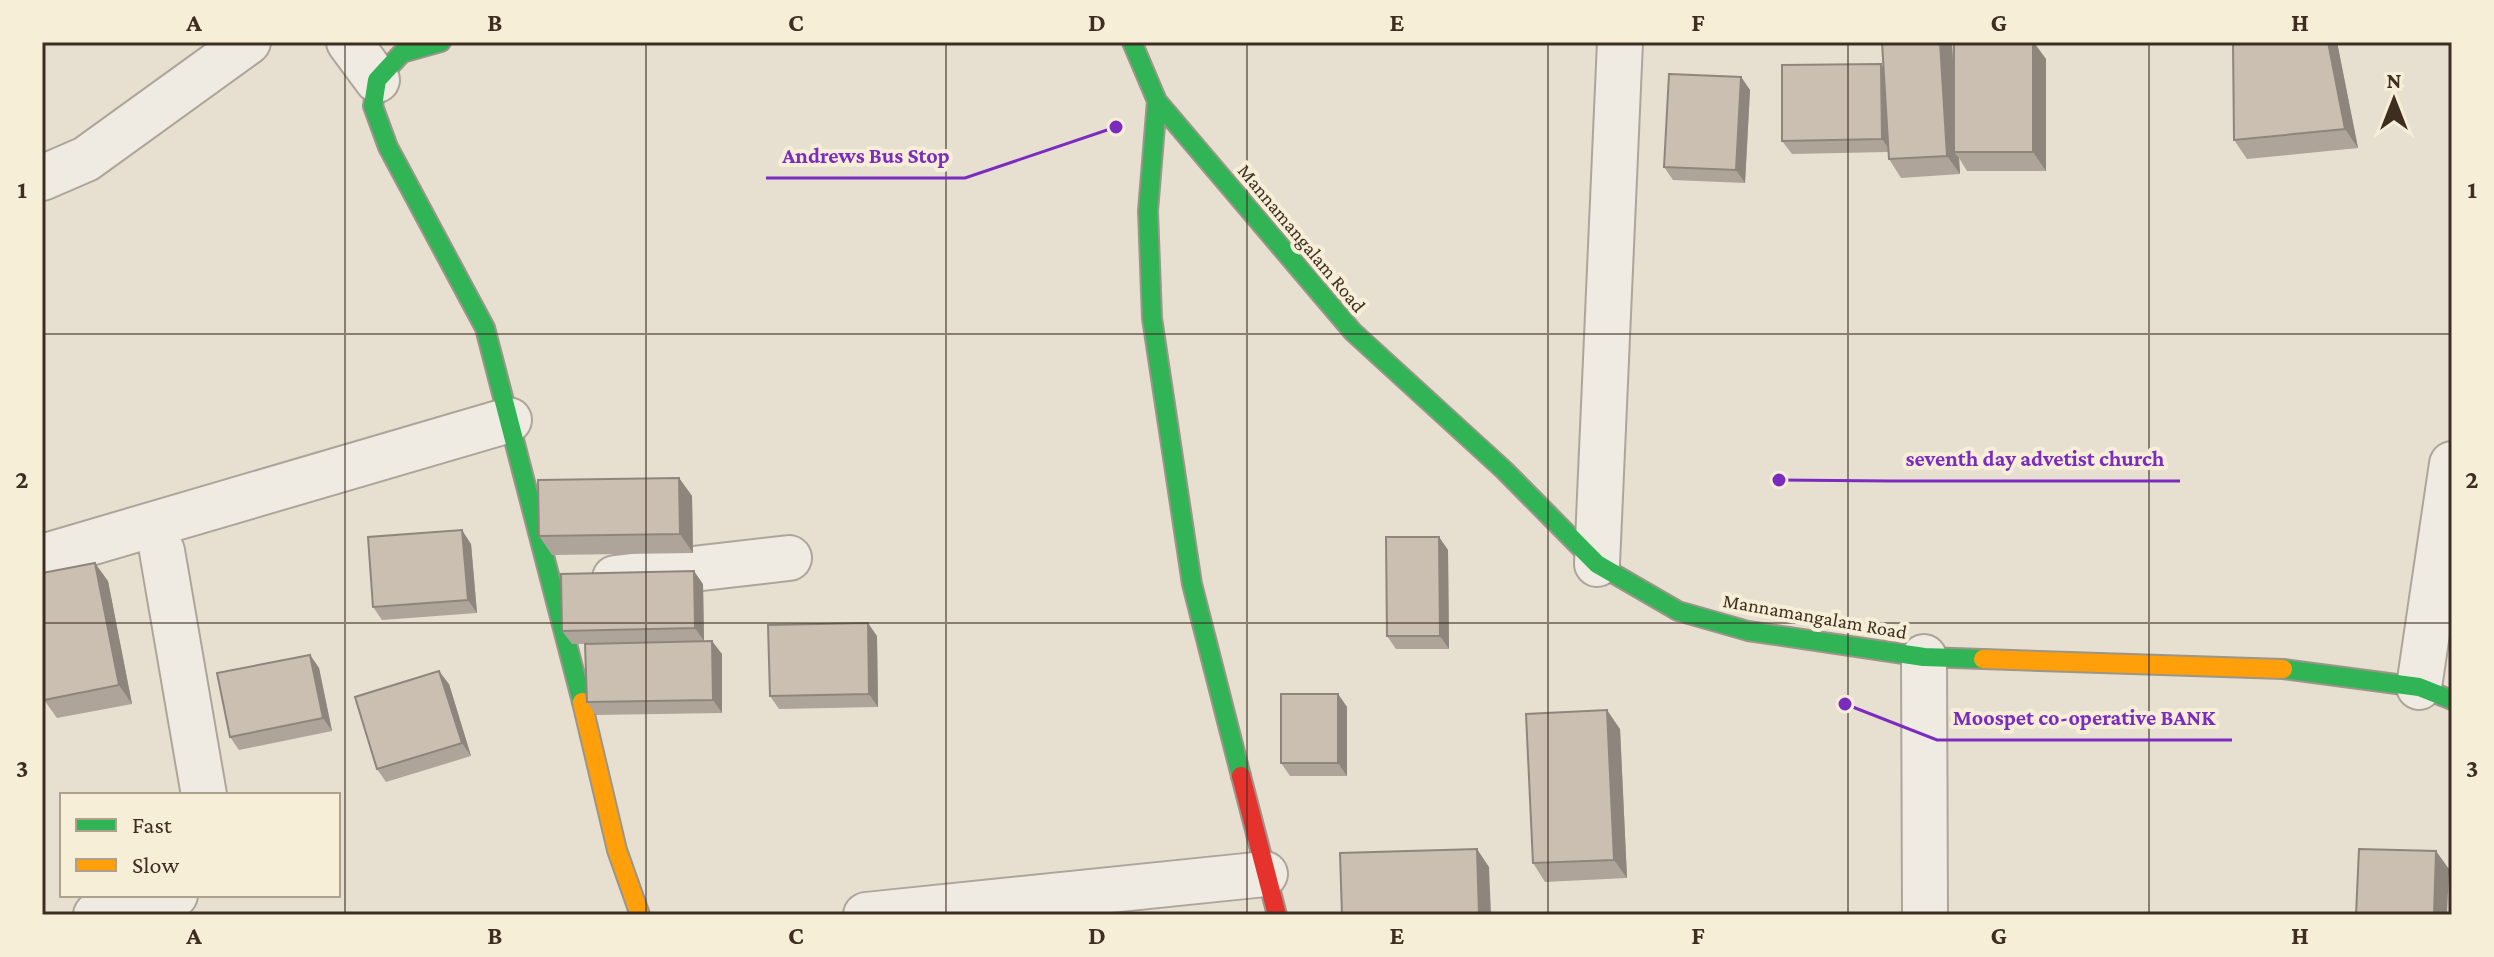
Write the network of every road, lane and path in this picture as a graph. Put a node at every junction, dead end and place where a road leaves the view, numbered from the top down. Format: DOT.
graph roads {
  1 [pos="248,42"];
  2 [pos="349,42"];
  3 [pos="441,42"];
  4 [pos="1132,42"];
  5 [pos="1620,42"];
  6 [pos="377,80"];
  7 [pos="1157,101"];
  8 [pos="42,178"];
  9 [pos="509,420"];
  10 [pos="2452,464"];
  11 [pos="162,551"];
  12 [pos="42,557"];
  13 [pos="789,558"];
  14 [pos="1597,564"];
  15 [pos="549,586"];
  16 [pos="1924,657"];
  17 [pos="2436,694"];
  18 [pos="204,793"];
  19 [pos="1265,874"];
  20 [pos="167,897"];
  21 [pos="96,915"];
  22 [pos="640,915"];
  23 [pos="866,915"];
  24 [pos="1277,915"];
  25 [pos="1925,915"];
  1 -- 8 [label="street"];
  2 -- 6 [label="street"];
  3 -- 6 [label="street"];
  4 -- 7 [label="street, Mannamangalam Road"];
  5 -- 14 [label="street"];
  6 -- 9 [label="street"];
  7 -- 14 [label="street, Mannamangalam Road"];
  7 -- 19 [label="street"];
  9 -- 12 [label="street"];
  9 -- 15 [label="street"];
  10 -- 17 [label="street"];
  11 -- 18 [label="street"];
  13 -- 15 [label="street"];
  14 -- 16 [label="street, Mannamangalam Road"];
  15 -- 22 [label="street"];
  16 -- 17 [label="street, Mannamangalam Road"];
  16 -- 25 [label="street"];
  19 -- 23 [label="street"];
  19 -- 24 [label="street"];
  20 -- 21 [label="street"];
}
